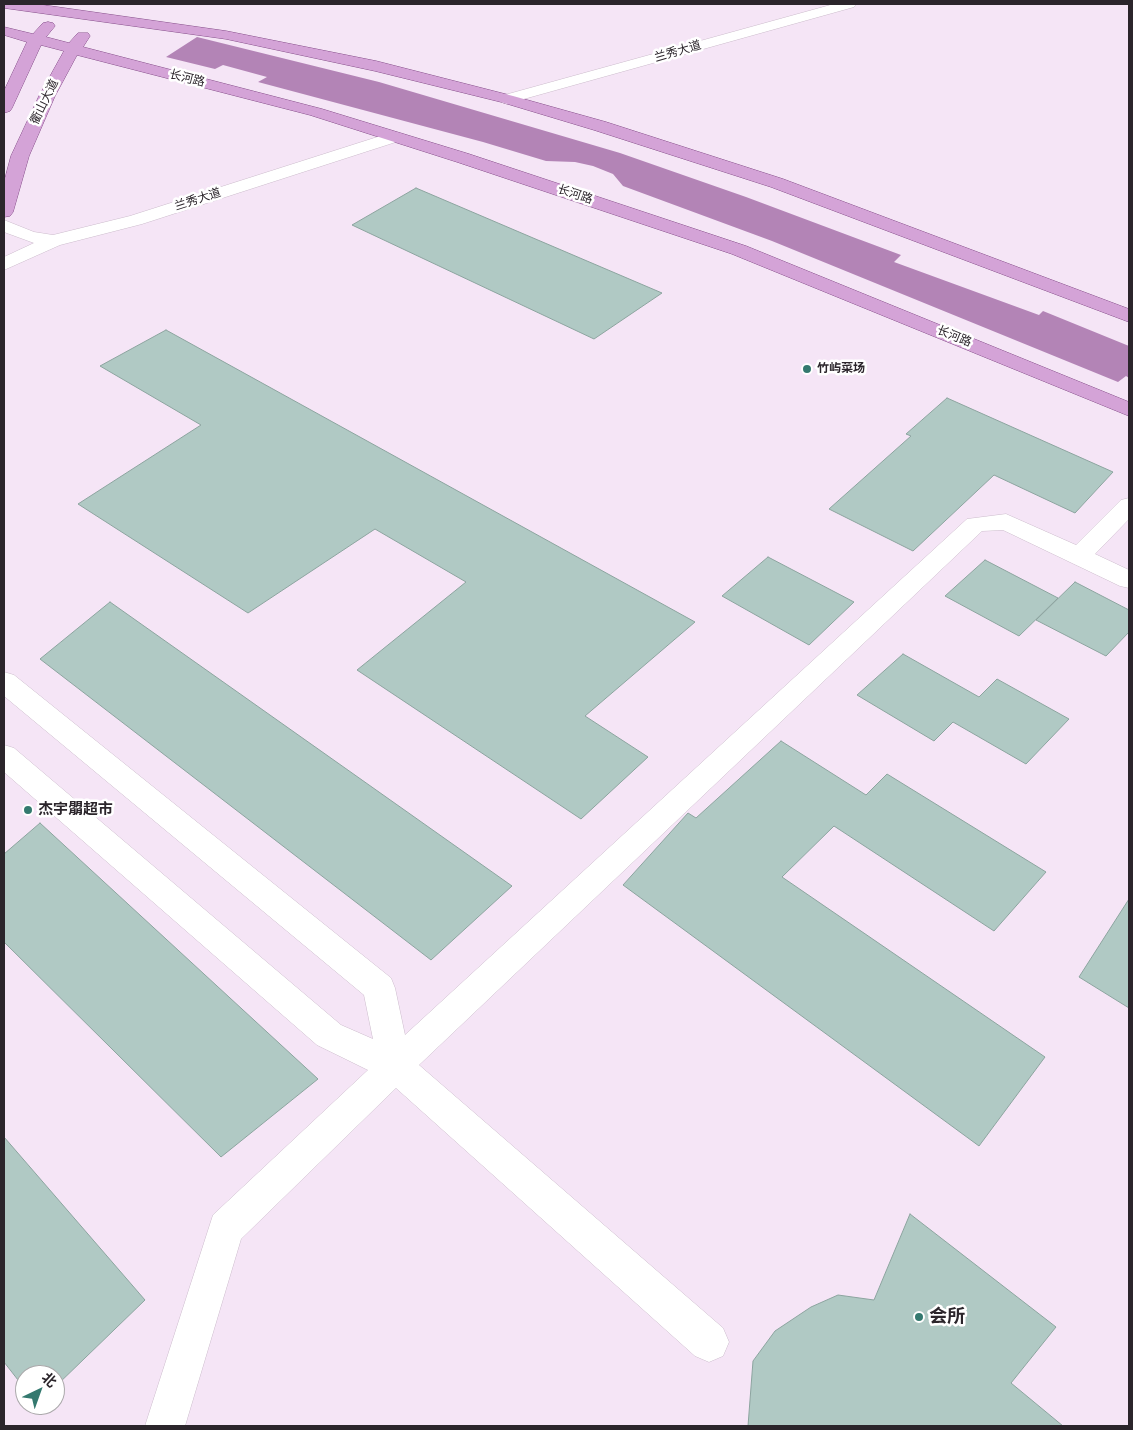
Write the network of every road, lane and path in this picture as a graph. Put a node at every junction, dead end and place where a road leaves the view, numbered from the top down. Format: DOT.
graph roads {
  1 [pos="4,4"];
  2 [pos="849,4"];
  3 [pos="66,8"];
  4 [pos="104,10"];
  5 [pos="4,30"];
  6 [pos="36,39"];
  7 [pos="73,49"];
  8 [pos="507,99"];
  9 [pos="4,108"];
  10 [pos="393,137"];
  11 [pos="4,212"];
  12 [pos="4,225"];
  13 [pos="53,241"];
  14 [pos="4,264"];
  15 [pos="1129,316"];
  16 [pos="1129,410"];
  17 [pos="1129,504"];
  18 [pos="1079,556"];
  19 [pos="1129,580"];
  20 [pos="4,682"];
  21 [pos="4,756"];
  22 [pos="395,1066"];
  23 [pos="709,1342"];
  24 [pos="165,1426"];
  1 -- 3 [label="main road"];
  2 -- 8 [label="street, 兰秀大道"];
  3 -- 4 [label="main road"];
  3 -- 6 [label="main road"];
  4 -- 7 [label="main road, 衢山大道"];
  4 -- 8 [label="main road"];
  5 -- 6 [label="main road, 长河路"];
  6 -- 7 [label="main road, 长河路"];
  6 -- 9 [label="main road"];
  7 -- 10 [label="main road, 长河路"];
  7 -- 11 [label="main road, 衢山大道"];
  8 -- 15 [label="main road"];
  10 -- 13 [label="street, 兰秀大道"];
  10 -- 16 [label="main road, 长河路"];
  12 -- 13 [label="street"];
  13 -- 14 [label="street, 兰秀大道"];
  17 -- 18 [label="street"];
  18 -- 19 [label="street"];
  18 -- 22 [label="street"];
  20 -- 22 [label="street"];
  21 -- 22 [label="street"];
  22 -- 23 [label="street"];
  22 -- 24 [label="street"];
}
